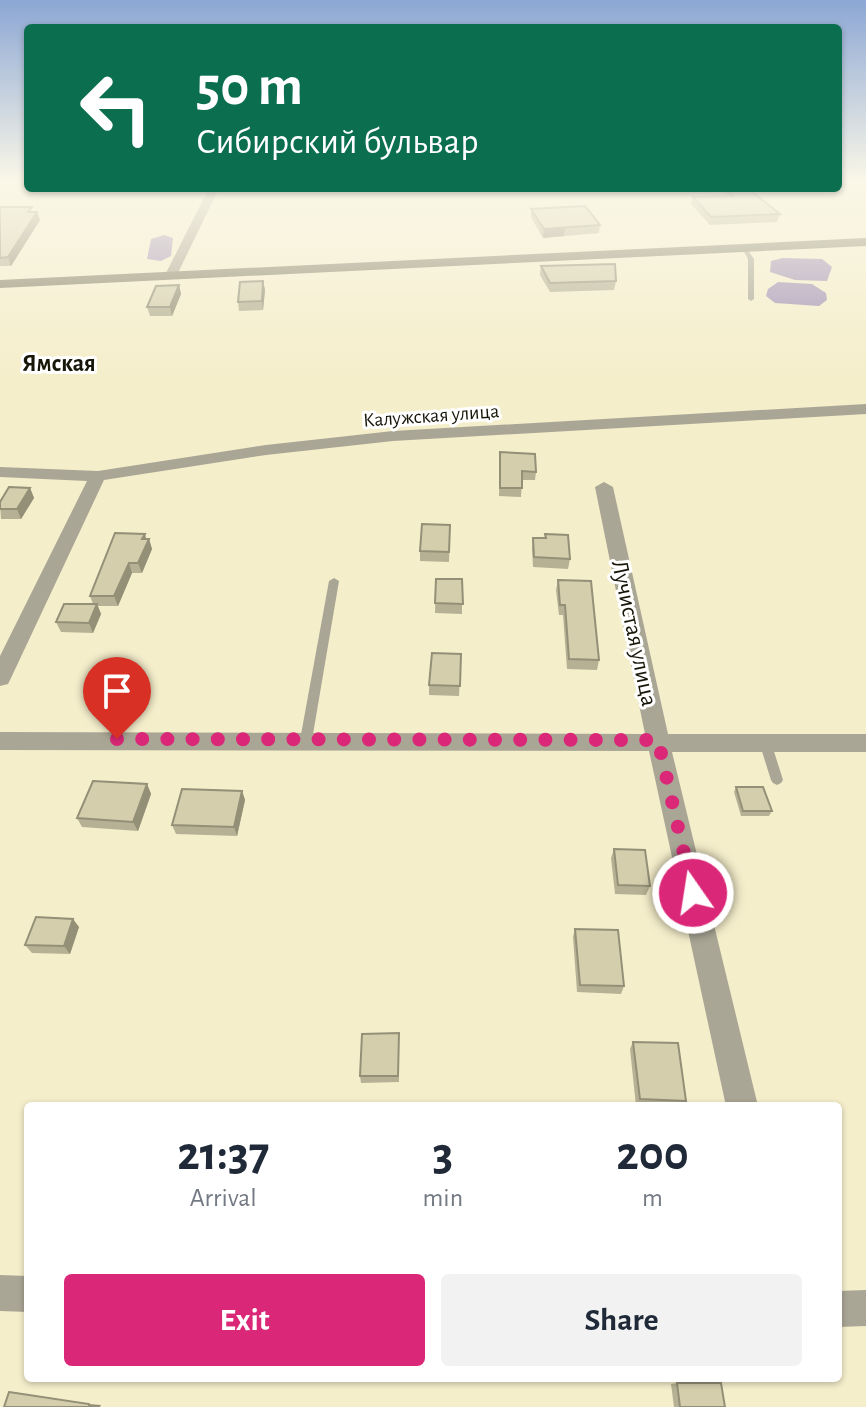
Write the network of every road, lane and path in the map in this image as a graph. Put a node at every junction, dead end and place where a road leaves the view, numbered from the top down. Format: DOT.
graph roads {
  1 [pos="186,245"];
  2 [pos="801,245"];
  3 [pos="743,247"];
  4 [pos="171,275"];
  5 [pos="0,284"];
  6 [pos="751,299"];
  7 [pos="866,409"];
  8 [pos="0,472"];
  9 [pos="98,476"];
  10 [pos="604,487"];
  11 [pos="334,581"];
  12 [pos="0,678"];
  13 [pos="306,740"];
  14 [pos="658,740"];
  15 [pos="0,741"];
  16 [pos="765,742"];
  17 [pos="866,743"];
  18 [pos="777,780"];
  19 [pos="741,1102"];
  20 [pos="0,1293"];
  21 [pos="24,1294"];
  22 [pos="866,1308"];
  23 [pos="842,1309"];
  1 -- 4 [label="street"];
  2 -- 3 [label="main road"];
  3 -- 4 [label="main road"];
  3 -- 6 [label="lane"];
  4 -- 5 [label="main road"];
  7 -- 9 [label="street, Калужская улица"];
  8 -- 9 [label="street, Калужская улица"];
  9 -- 12 [label="street"];
  10 -- 14 [label="street, Лучистая улица"];
  11 -- 13 [label="lane"];
  13 -- 14 [label="street"];
  13 -- 15 [label="street"];
  14 -- 16 [label="street"];
  14 -- 19 [label="street, Лучистая улица"];
  16 -- 17 [label="street"];
  16 -- 18 [label="lane"];
  20 -- 21 [label="street"];
  22 -- 23 [label="street"];
}
